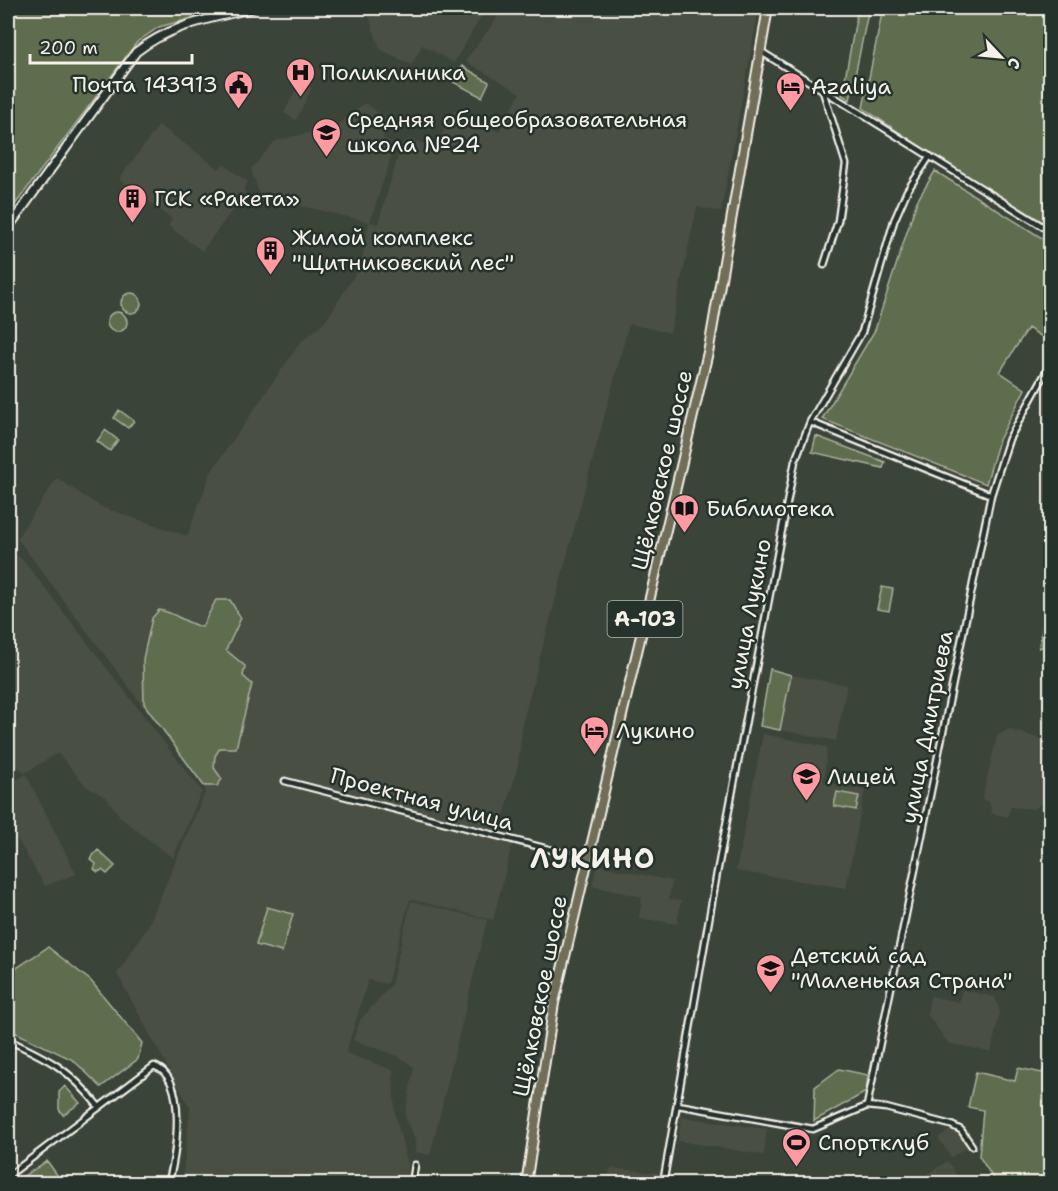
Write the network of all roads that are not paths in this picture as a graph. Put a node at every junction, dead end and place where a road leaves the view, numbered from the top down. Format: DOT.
graph roads {
  1 [pos="253,8"];
  2 [pos="768,8"];
  3 [pos="760,51"];
  4 [pos="822,88"];
  5 [pos="930,156"];
  6 [pos="8,228"];
  7 [pos="1050,231"];
  8 [pos="824,265"];
  9 [pos="1050,365"];
  10 [pos="810,422"];
  11 [pos="991,495"];
  12 [pos="285,781"];
  13 [pos="587,859"];
  14 [pos="8,1041"];
  15 [pos="678,1105"];
  16 [pos="867,1106"];
  17 [pos="99,1107"];
  18 [pos="972,1146"];
  19 [pos="415,1166"];
  20 [pos="8,1176"];
  21 [pos="168,1184"];
  22 [pos="412,1184"];
  23 [pos="526,1184"];
  24 [pos="663,1184"];
  1 -- 6 [label="main road"];
  2 -- 3 [label="main road, Щёлковское шоссе / А-103"];
  3 -- 4 [label="street"];
  3 -- 13 [label="main road, Щёлковское шоссе / А-103"];
  4 -- 5 [label="street"];
  4 -- 8 [label="street"];
  5 -- 7 [label="street"];
  5 -- 10 [label="street, улица Лукино"];
  9 -- 11 [label="street, улица Дмитриева"];
  10 -- 11 [label="street"];
  10 -- 15 [label="street, улица Лукино"];
  11 -- 16 [label="street, улица Дмитриева"];
  12 -- 13 [label="street, Проектная улица"];
  13 -- 23 [label="main road, Щёлковское шоссе / А-103"];
  14 -- 17 [label="street"];
  15 -- 16 [label="street"];
  15 -- 24 [label="street, улица Лукино"];
  16 -- 18 [label="street"];
  17 -- 20 [label="street"];
  17 -- 21 [label="street"];
  19 -- 22 [label="street"];
}
